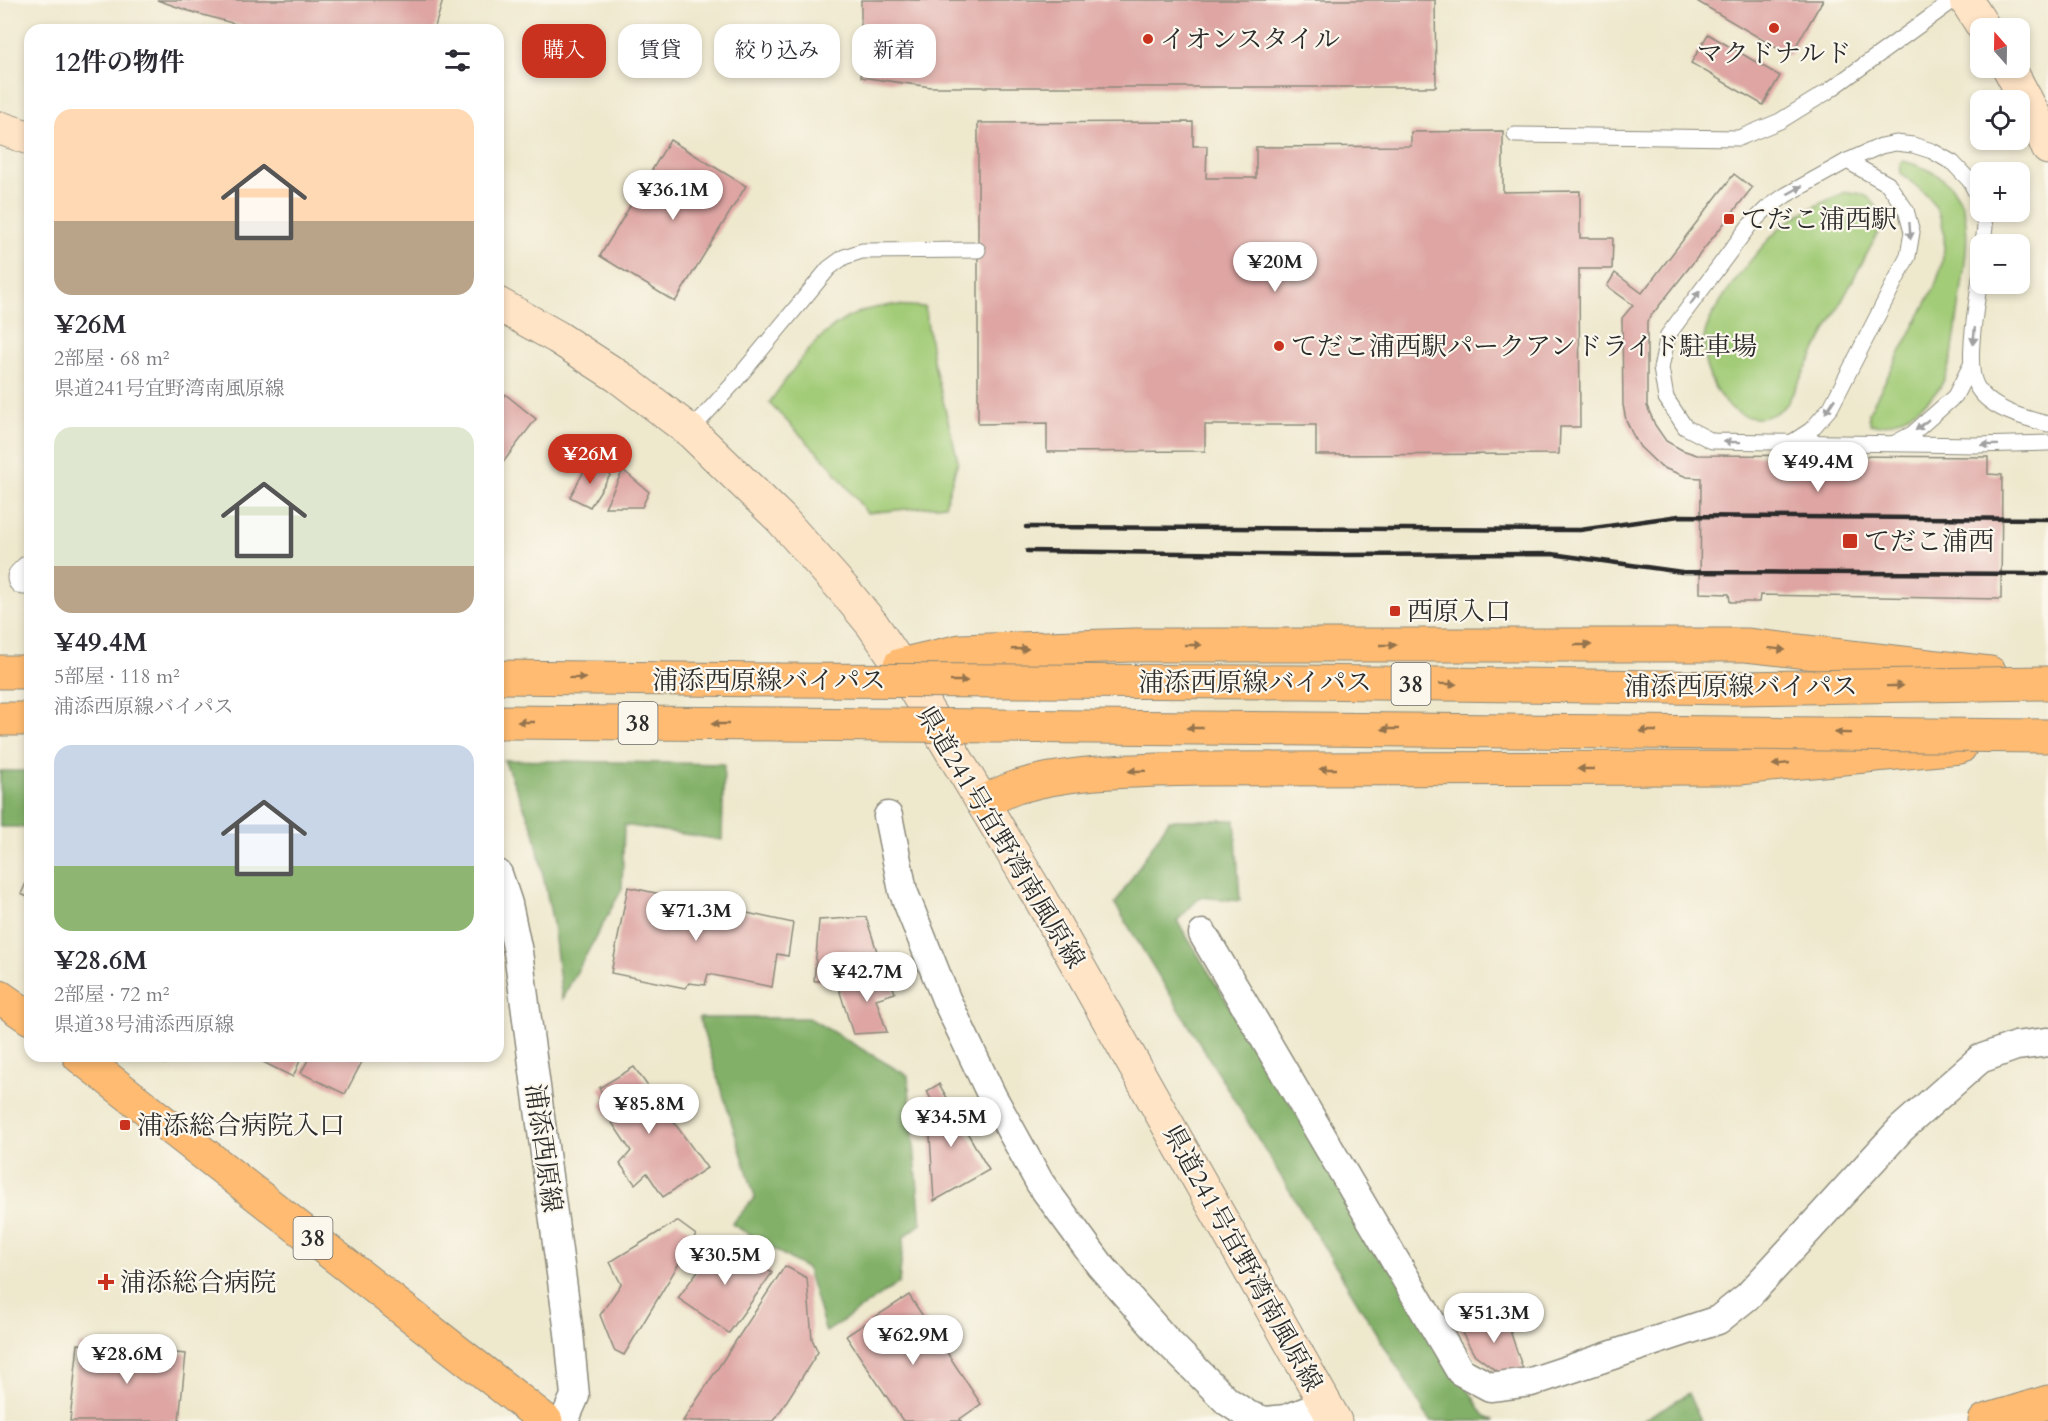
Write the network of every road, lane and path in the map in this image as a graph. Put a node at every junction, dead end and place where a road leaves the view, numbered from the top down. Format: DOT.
graph roads {
  1 [pos="1954,0"];
  2 [pos="1966,0"];
  3 [pos="1978,18"];
  4 [pos="2014,78"];
  5 [pos="0,128"];
  6 [pos="1515,135"];
  7 [pos="24,136"];
  8 [pos="2048,148"];
  9 [pos="1847,161"];
  10 [pos="1970,181"];
  11 [pos="978,250"];
  12 [pos="1978,294"];
  13 [pos="504,307"];
  14 [pos="1971,365"];
  15 [pos="2048,424"];
  16 [pos="690,431"];
  17 [pos="1791,443"];
  18 [pos="2048,443"];
  19 [pos="1892,444"];
  20 [pos="900,665"];
  21 [pos="0,672"];
  22 [pos="24,672"];
  23 [pos="504,677"];
  24 [pos="2048,682"];
  25 [pos="0,719"];
  26 [pos="24,719"];
  27 [pos="504,722"];
  28 [pos="2048,737"];
  29 [pos="982,802"];
  30 [pos="888,816"];
  31 [pos="504,892"];
  32 [pos="1203,934"];
  33 [pos="0,997"];
  34 [pos="24,1014"];
  35 [pos="2048,1042"];
  36 [pos="87,1062"];
  37 [pos="2048,1402"];
  38 [pos="1330,1412"];
  39 [pos="546,1421"];
  40 [pos="564,1421"];
  41 [pos="1265,1421"];
  42 [pos="1985,1421"];
  1 -- 6 [label="lane"];
  2 -- 3 [label="main road"];
  4 -- 8 [label="main road"];
  5 -- 7 [label="main road"];
  9 -- 10 [label="lane"];
  9 -- 17 [label="lane, one-way"];
  17 -- 9 [label="lane, one-way"];
  11 -- 16 [label="lane"];
  12 -- 14 [label="lane, one-way"];
  13 -- 16 [label="main road, 県道241号宜野湾南風原線"];
  14 -- 15 [label="lane"];
  14 -- 19 [label="lane, one-way"];
  16 -- 20 [label="main road, 県道241号宜野湾南風原線"];
  17 -- 19 [label="lane"];
  18 -- 19 [label="lane, one-way"];
  20 -- 24 [label="main road, one-way"];
  20 -- 29 [label="main road, 県道241号宜野湾南風原線"];
  21 -- 22 [label="main road"];
  23 -- 24 [label="main road, 浦添西原線バイパス / 38, one-way, bridge"];
  25 -- 26 [label="main road"];
  28 -- 27 [label="main road, 浦添西原線バイパス / 38, one-way, bridge"];
  28 -- 29 [label="main road, one-way, bridge"];
  29 -- 38 [label="main road, 県道241号宜野湾南風原線"];
  30 -- 41 [label="street"];
  31 -- 40 [label="street, 浦添西原線"];
  32 -- 35 [label="street"];
  33 -- 34 [label="main road"];
  36 -- 39 [label="main road, 38"];
  37 -- 42 [label="main road"];
  38 -- 41 [label="street"];
}
